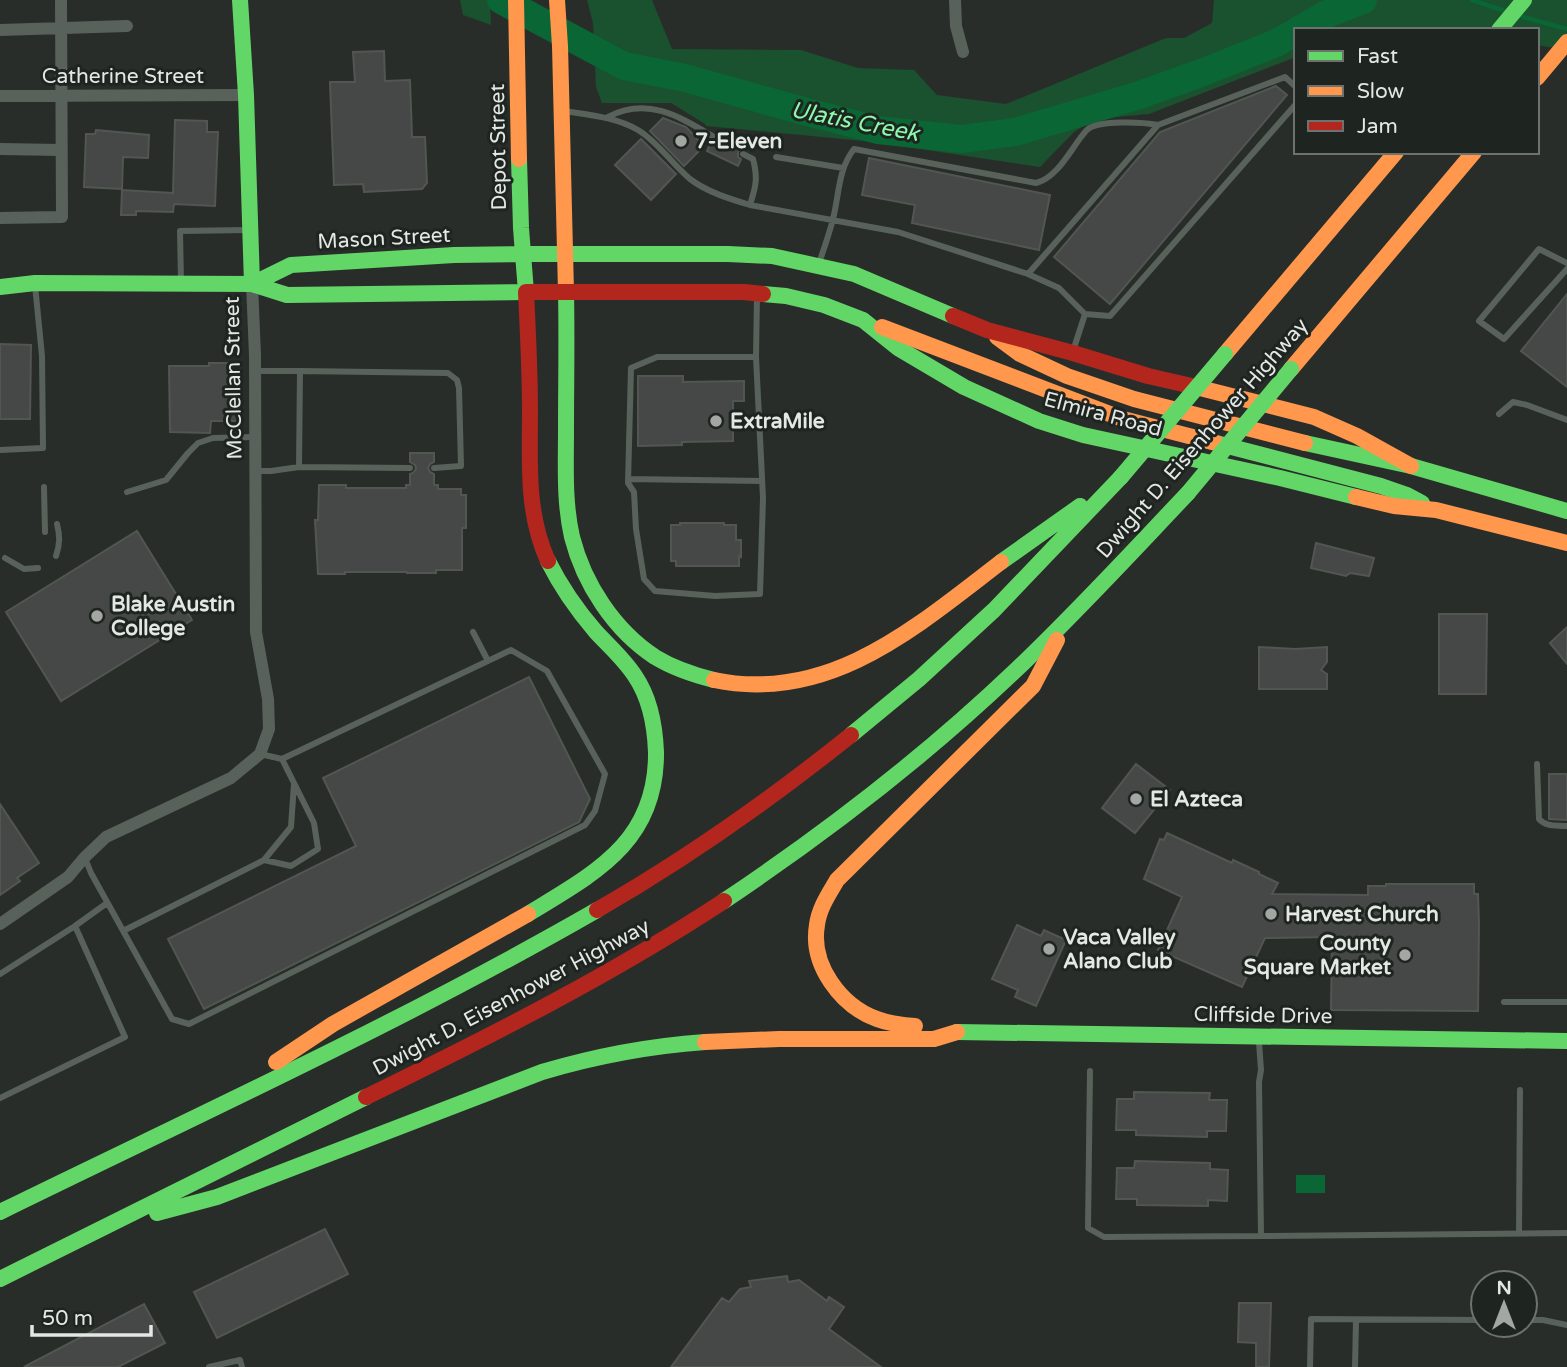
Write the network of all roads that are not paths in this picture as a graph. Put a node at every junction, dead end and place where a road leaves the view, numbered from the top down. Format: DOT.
graph roads {
  1 [pos="61,0"];
  2 [pos="240,0"];
  3 [pos="516,0"];
  4 [pos="557,0"];
  5 [pos="955,0"];
  6 [pos="1524,0"];
  7 [pos="127,26"];
  8 [pos="62,27"];
  9 [pos="1501,28"];
  10 [pos="0,30"];
  11 [pos="1567,42"];
  12 [pos="963,52"];
  13 [pos="1539,76"];
  14 [pos="1294,85"];
  15 [pos="62,95"];
  16 [pos="246,95"];
  17 [pos="0,96"];
  18 [pos="1294,106"];
  19 [pos="562,110"];
  20 [pos="608,117"];
  21 [pos="1158,125"];
  22 [pos="714,136"];
  23 [pos="0,149"];
  24 [pos="61,150"];
  25 [pos="743,153"];
  26 [pos="1394,154"];
  27 [pos="1472,154"];
  28 [pos="776,157"];
  29 [pos="843,168"];
  30 [pos="750,205"];
  31 [pos="0,218"];
  32 [pos="833,219"];
  33 [pos="249,230"];
  34 [pos="523,254"];
  35 [pos="565,254"];
  36 [pos="1567,263"];
  37 [pos="818,265"];
  38 [pos="1567,269"];
  39 [pos="1028,274"];
  40 [pos="35,283"];
  41 [pos="181,284"];
  42 [pos="251,284"];
  43 [pos="0,286"];
  44 [pos="526,292"];
  45 [pos="566,292"];
  46 [pos="757,293"];
  47 [pos="1085,314"];
  48 [pos="863,320"];
  49 [pos="986,330"];
  50 [pos="1073,353"];
  51 [pos="756,357"];
  52 [pos="256,371"];
  53 [pos="300,371"];
  54 [pos="1499,414"];
  55 [pos="1567,420"];
  56 [pos="256,437"];
  57 [pos="0,450"];
  58 [pos="1411,466"];
  59 [pos="299,467"];
  60 [pos="410,468"];
  61 [pos="434,468"];
  62 [pos="256,471"];
  63 [pos="1121,477"];
  64 [pos="629,479"];
  65 [pos="762,481"];
  66 [pos="44,487"];
  67 [pos="127,492"];
  68 [pos="1436,510"];
  69 [pos="1567,511"];
  70 [pos="57,524"];
  71 [pos="45,532"];
  72 [pos="1567,543"];
  73 [pos="56,556"];
  74 [pos="5,558"];
  75 [pos="38,568"];
  76 [pos="1069,618"];
  77 [pos="473,632"];
  78 [pos="488,661"];
  79 [pos="260,754"];
  80 [pos="282,759"];
  81 [pos="1537,764"];
  82 [pos="294,783"];
  83 [pos="1567,826"];
  84 [pos="84,858"];
  85 [pos="264,860"];
  86 [pos="107,903"];
  87 [pos="0,924"];
  88 [pos="75,926"];
  89 [pos="123,931"];
  90 [pos="0,974"];
  91 [pos="1504,1002"];
  92 [pos="1567,1002"];
  93 [pos="957,1032"];
  94 [pos="1258,1036"];
  95 [pos="1567,1041"];
  96 [pos="1090,1071"];
  97 [pos="1520,1090"];
  98 [pos="0,1098"];
  99 [pos="187,1120"];
  100 [pos="0,1212"];
  101 [pos="106,1227"];
  102 [pos="1519,1233"];
  103 [pos="1567,1233"];
  104 [pos="1261,1236"];
  105 [pos="0,1279"];
  106 [pos="1356,1320"];
  107 [pos="1469,1320"];
  108 [pos="1539,1320"];
  109 [pos="1567,1325"];
  110 [pos="209,1367"];
  111 [pos="242,1367"];
  112 [pos="1310,1367"];
  113 [pos="1355,1367"];
  1 -- 8 [label="street"];
  2 -- 16 [label="main road, McClellan Street"];
  3 -- 34 [label="main road, Depot Street"];
  4 -- 19 [label="main road"];
  5 -- 12 [label="street"];
  6 -- 9 [label="main road"];
  7 -- 8 [label="street"];
  8 -- 10 [label="street"];
  8 -- 15 [label="street"];
  11 -- 13 [label="main road"];
  14 -- 21 [label="lane"];
  15 -- 16 [label="street, Catherine Street"];
  15 -- 17 [label="street, Catherine Street"];
  15 -- 24 [label="street"];
  16 -- 33 [label="main road, McClellan Street"];
  18 -- 47 [label="lane"];
  19 -- 20 [label="lane"];
  19 -- 35 [label="main road"];
  20 -- 22 [label="lane"];
  20 -- 30 [label="lane"];
  21 -- 29 [label="lane"];
  21 -- 39 [label="lane"];
  23 -- 24 [label="street"];
  24 -- 31 [label="street"];
  25 -- 30 [label="lane"];
  26 -- 63 [label="main road, Dwight D. Eisenhower Highway, bridge"];
  27 -- 76 [label="main road, Dwight D. Eisenhower Highway, bridge"];
  28 -- 29 [label="lane"];
  29 -- 32 [label="lane"];
  30 -- 32 [label="lane"];
  32 -- 37 [label="lane"];
  32 -- 39 [label="lane"];
  33 -- 41 [label="lane"];
  33 -- 42 [label="main road, McClellan Street"];
  34 -- 35 [label="main road, Elmira Road"];
  34 -- 42 [label="main road, Mason Street"];
  34 -- 44 [label="main road, Depot Street"];
  35 -- 37 [label="main road, Elmira Road"];
  35 -- 45 [label="main road"];
  36 -- 38 [label="lane"];
  37 -- 49 [label="main road, Elmira Road"];
  39 -- 47 [label="lane"];
  40 -- 41 [label="main road, Mason Street"];
  40 -- 43 [label="main road, Mason Street"];
  40 -- 57 [label="lane"];
  41 -- 42 [label="main road, Mason Street"];
  42 -- 44 [label="main road, Mason Street"];
  42 -- 52 [label="street, McClellan Street"];
  44 -- 45 [label="main road, Elmira Road"];
  44 -- 99 [label="main road, Depot Street"];
  45 -- 46 [label="main road, Elmira Road"];
  45 -- 63 [label="main road"];
  46 -- 48 [label="main road, Elmira Road"];
  46 -- 51 [label="lane"];
  47 -- 50 [label="lane"];
  48 -- 68 [label="main road, Elmira Road"];
  48 -- 68 [label="main road, Elmira Road"];
  49 -- 50 [label="main road, Elmira Road"];
  49 -- 58 [label="main road, Elmira Road"];
  50 -- 58 [label="main road, Elmira Road"];
  51 -- 64 [label="lane"];
  51 -- 65 [label="lane"];
  52 -- 53 [label="lane"];
  52 -- 56 [label="street, McClellan Street"];
  53 -- 59 [label="lane"];
  53 -- 61 [label="lane"];
  54 -- 55 [label="lane"];
  56 -- 62 [label="street, McClellan Street"];
  56 -- 67 [label="lane"];
  58 -- 69 [label="main road, Elmira Road"];
  59 -- 60 [label="lane"];
  59 -- 62 [label="lane"];
  62 -- 79 [label="street, McClellan Street"];
  63 -- 99 [label="main road, Dwight D. Eisenhower Highway"];
  64 -- 65 [label="lane"];
  64 -- 65 [label="lane"];
  66 -- 71 [label="lane"];
  68 -- 72 [label="main road, Elmira Road"];
  70 -- 73 [label="lane"];
  74 -- 75 [label="lane"];
  76 -- 93 [label="main road"];
  76 -- 101 [label="main road, Dwight D. Eisenhower Highway"];
  77 -- 78 [label="lane"];
  78 -- 80 [label="lane"];
  78 -- 89 [label="lane"];
  79 -- 80 [label="lane"];
  79 -- 84 [label="street"];
  80 -- 82 [label="lane"];
  81 -- 83 [label="lane"];
  82 -- 85 [label="lane"];
  82 -- 85 [label="lane"];
  84 -- 86 [label="lane"];
  84 -- 87 [label="street"];
  85 -- 89 [label="lane"];
  86 -- 88 [label="lane"];
  86 -- 89 [label="lane"];
  88 -- 90 [label="lane"];
  88 -- 98 [label="lane"];
  91 -- 92 [label="lane"];
  93 -- 94 [label="main road, Cliffside Drive"];
  93 -- 101 [label="main road"];
  94 -- 95 [label="main road, Cliffside Drive"];
  94 -- 104 [label="lane"];
  96 -- 104 [label="lane"];
  97 -- 102 [label="lane"];
  99 -- 100 [label="main road, Dwight D. Eisenhower Highway"];
  101 -- 105 [label="main road, Dwight D. Eisenhower Highway"];
  102 -- 103 [label="lane"];
  102 -- 104 [label="lane"];
  106 -- 107 [label="lane"];
  106 -- 112 [label="lane"];
  106 -- 113 [label="lane"];
  108 -- 109 [label="lane"];
  110 -- 111 [label="lane"];
}
